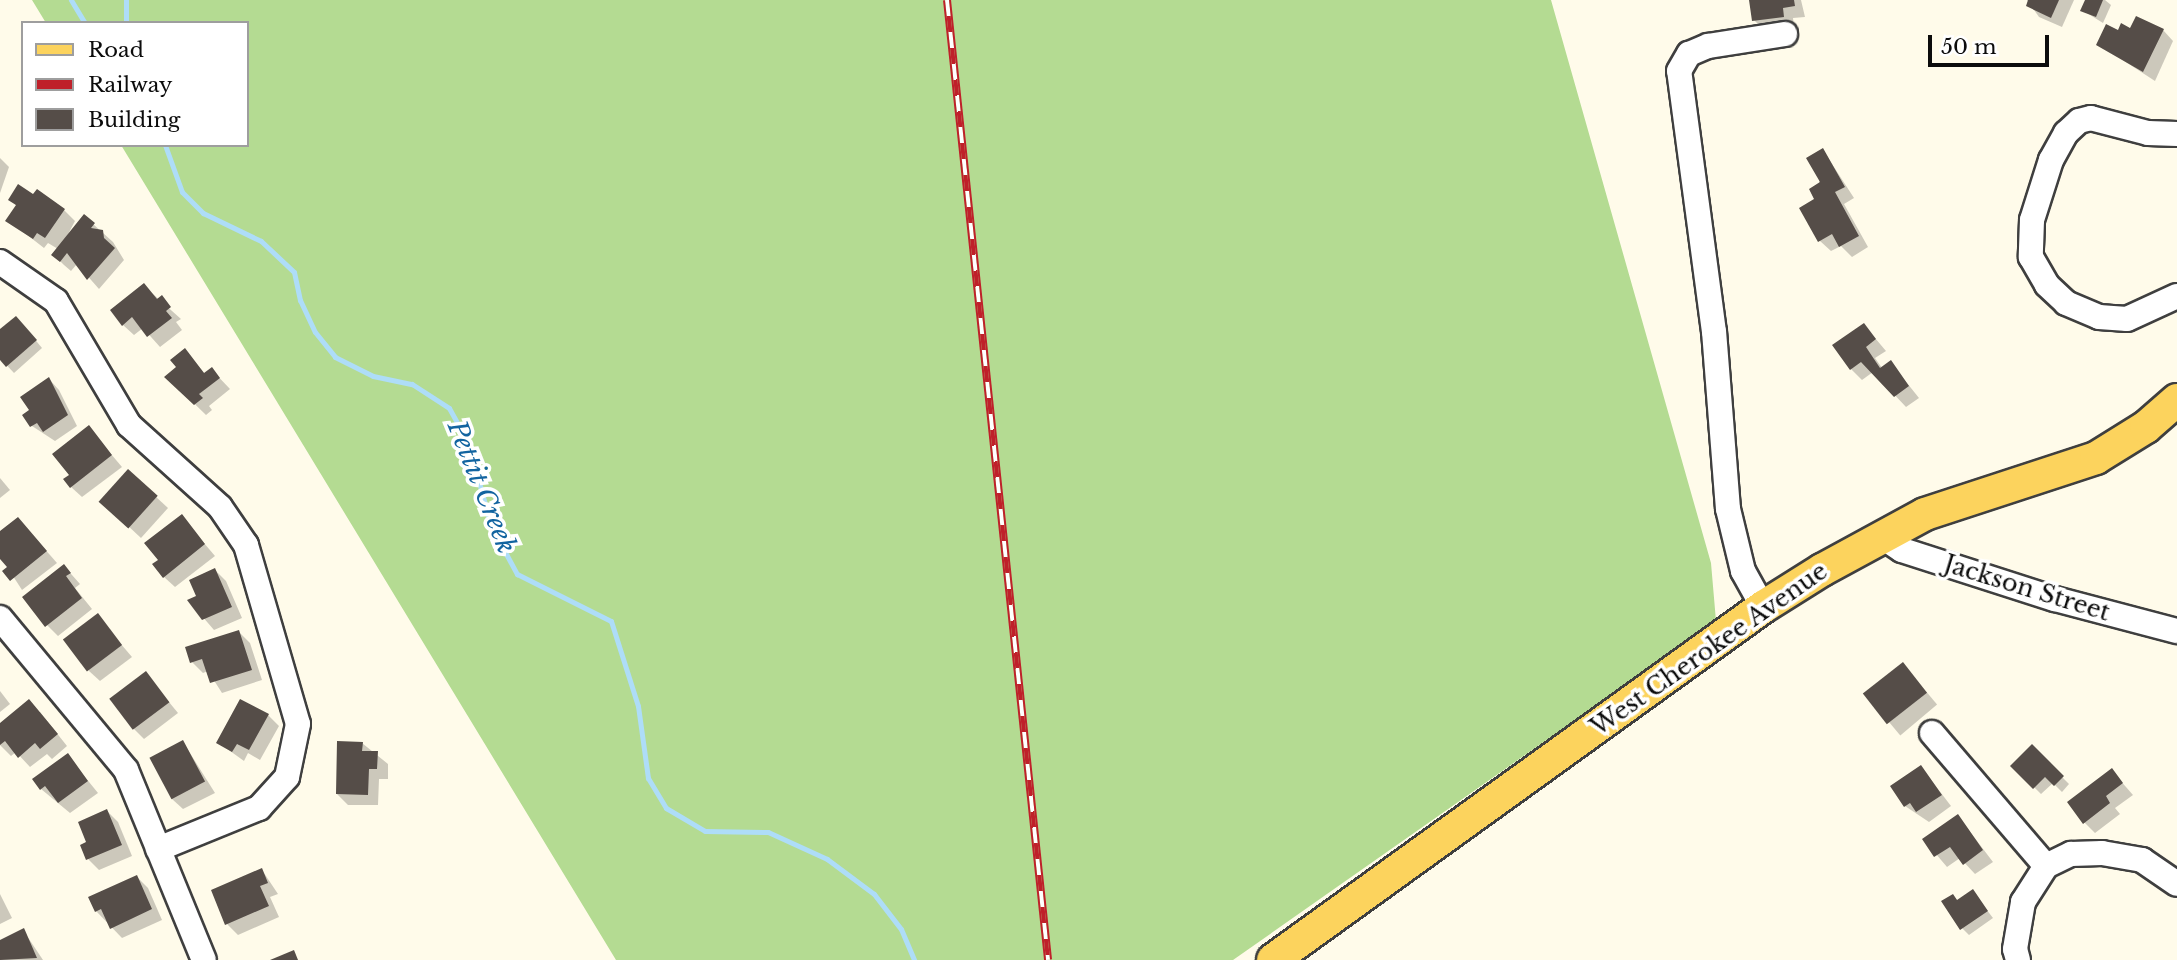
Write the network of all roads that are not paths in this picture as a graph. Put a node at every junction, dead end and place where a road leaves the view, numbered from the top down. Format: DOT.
graph roads {
  1 [pos="1785,34"];
  2 [pos="2177,134"];
  3 [pos="0,262"];
  4 [pos="2177,296"];
  5 [pos="2177,400"];
  6 [pos="1881,536"];
  7 [pos="1763,607"];
  8 [pos="0,618"];
  9 [pos="2177,631"];
  10 [pos="1933,733"];
  11 [pos="158,849"];
  12 [pos="2046,866"];
  13 [pos="2177,884"];
  14 [pos="204,960"];
  15 [pos="1273,960"];
  16 [pos="2018,960"];
  1 -- 7 [label="street"];
  2 -- 4 [label="street"];
  3 -- 11 [label="street"];
  5 -- 6 [label="main road, West Cherokee Avenue"];
  6 -- 7 [label="main road, West Cherokee Avenue"];
  6 -- 9 [label="street, Jackson Street"];
  7 -- 15 [label="main road, West Cherokee Avenue"];
  8 -- 11 [label="street"];
  10 -- 12 [label="street"];
  11 -- 14 [label="street"];
  12 -- 13 [label="street"];
  12 -- 16 [label="street"];
}
